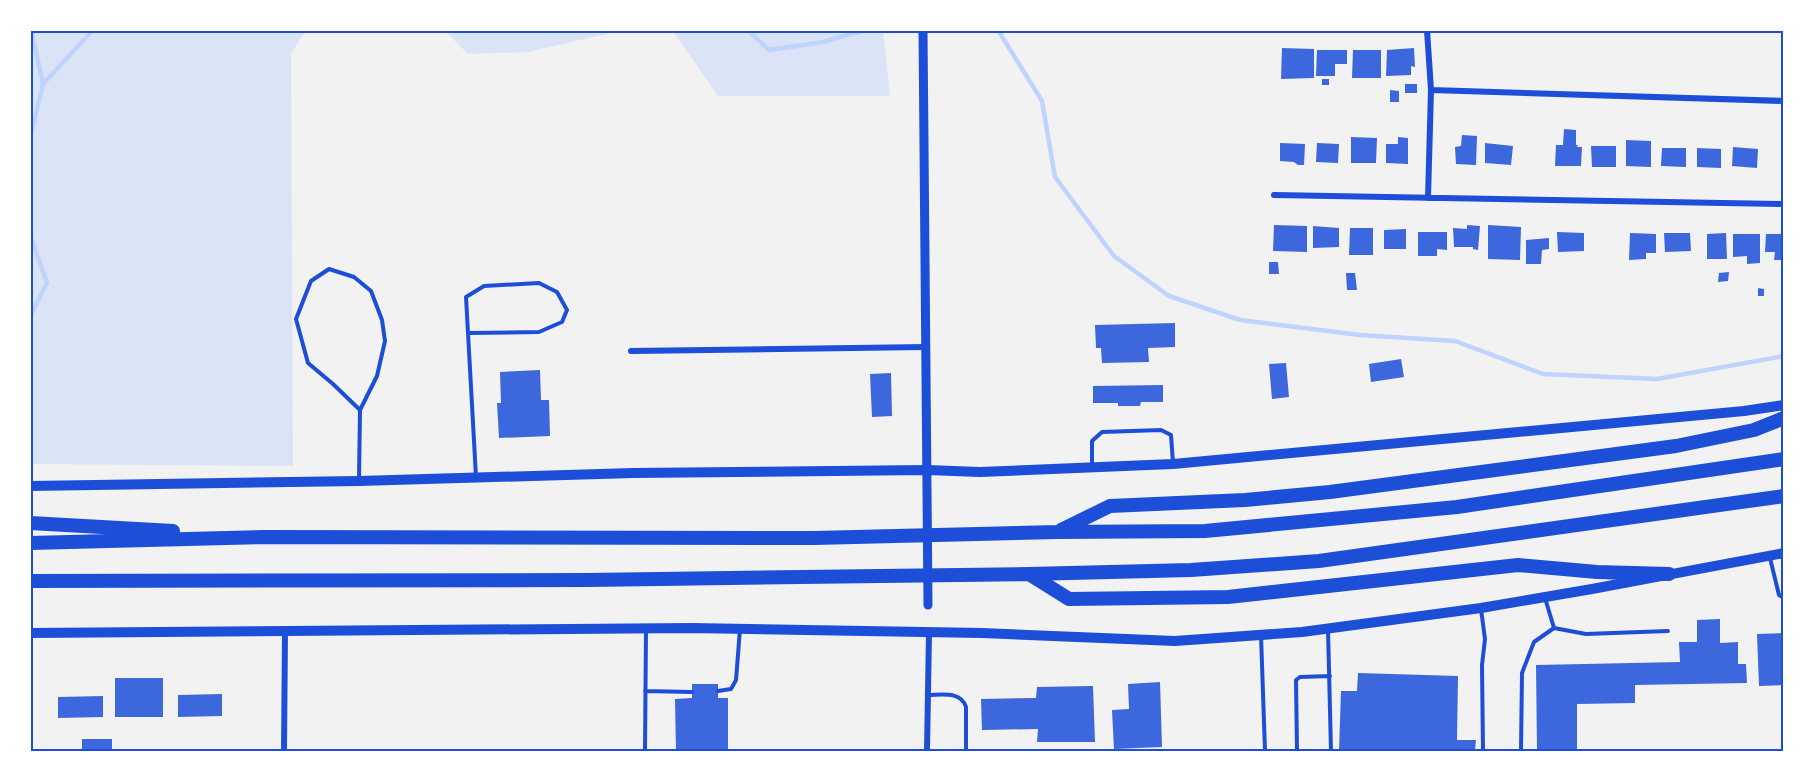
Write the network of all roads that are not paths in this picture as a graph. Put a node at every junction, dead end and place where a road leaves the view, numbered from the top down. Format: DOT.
graph roads {
  1 [pos="1427,30"];
  2 [pos="923,34"];
  3 [pos="1431,90"];
  4 [pos="1784,101"];
  5 [pos="1274,195"];
  6 [pos="1428,198"];
  7 [pos="1784,204"];
  8 [pos="469,333"];
  9 [pos="926,347"];
  10 [pos="631,351"];
  11 [pos="1784,405"];
  12 [pos="360,410"];
  13 [pos="1784,418"];
  14 [pos="1784,459"];
  15 [pos="1173,464"];
  16 [pos="1092,467"];
  17 [pos="927,470"];
  18 [pos="476,477"];
  19 [pos="359,481"];
  20 [pos="30,486"];
  21 [pos="1784,496"];
  22 [pos="30,523"];
  23 [pos="1057,532"];
  24 [pos="265,537"];
  25 [pos="30,543"];
  26 [pos="1784,552"];
  27 [pos="1769,554"];
  28 [pos="1029,574"];
  29 [pos="1669,574"];
  30 [pos="30,581"];
  31 [pos="126,581"];
  32 [pos="30,590"];
  33 [pos="1545,597"];
  34 [pos="1784,598"];
  35 [pos="928,605"];
  36 [pos="1481,608"];
  37 [pos="646,628"];
  38 [pos="1554,628"];
  39 [pos="740,629"];
  40 [pos="1328,629"];
  41 [pos="285,631"];
  42 [pos="929,631"];
  43 [pos="1668,631"];
  44 [pos="30,633"];
  45 [pos="1261,634"];
  46 [pos="1330,676"];
  47 [pos="645,691"];
  48 [pos="718,691"];
  49 [pos="692,692"];
  50 [pos="928,695"];
  51 [pos="284,751"];
  52 [pos="645,751"];
  53 [pos="927,751"];
  54 [pos="966,751"];
  55 [pos="1265,751"];
  56 [pos="1297,751"];
  57 [pos="1330,751"];
  58 [pos="1484,751"];
  59 [pos="1521,751"];
  1 -- 3 [label="street"];
  2 -- 9 [label="street"];
  3 -- 4 [label="street"];
  3 -- 6 [label="street"];
  5 -- 6 [label="street"];
  6 -- 7 [label="street"];
  8 -- 8 [label="lane"];
  8 -- 18 [label="lane"];
  9 -- 10 [label="street"];
  9 -- 17 [label="street"];
  11 -- 15 [label="main road"];
  12 -- 12 [label="lane"];
  12 -- 19 [label="lane"];
  13 -- 23 [label="highway"];
  14 -- 23 [label="highway"];
  15 -- 16 [label="main road"];
  15 -- 16 [label="lane"];
  16 -- 17 [label="main road"];
  17 -- 18 [label="main road"];
  17 -- 35 [label="street"];
  18 -- 19 [label="main road"];
  19 -- 20 [label="main road"];
  21 -- 28 [label="highway"];
  22 -- 24 [label="highway"];
  23 -- 24 [label="highway"];
  24 -- 25 [label="highway"];
  26 -- 27 [label="main road"];
  27 -- 29 [label="main road"];
  27 -- 34 [label="lane"];
  28 -- 29 [label="highway"];
  28 -- 31 [label="highway"];
  29 -- 33 [label="main road"];
  30 -- 31 [label="highway"];
  31 -- 32 [label="highway"];
  33 -- 36 [label="main road"];
  33 -- 38 [label="lane"];
  36 -- 40 [label="main road"];
  36 -- 58 [label="lane"];
  37 -- 39 [label="main road"];
  37 -- 41 [label="main road"];
  37 -- 47 [label="lane"];
  38 -- 43 [label="lane"];
  38 -- 59 [label="lane"];
  39 -- 42 [label="main road"];
  39 -- 48 [label="lane"];
  40 -- 45 [label="main road"];
  40 -- 46 [label="lane"];
  41 -- 44 [label="main road"];
  41 -- 51 [label="street"];
  42 -- 45 [label="main road"];
  42 -- 50 [label="street"];
  45 -- 55 [label="lane"];
  46 -- 56 [label="lane"];
  46 -- 57 [label="lane"];
  47 -- 49 [label="lane"];
  47 -- 52 [label="lane"];
  50 -- 53 [label="street"];
  50 -- 54 [label="lane"];
}
